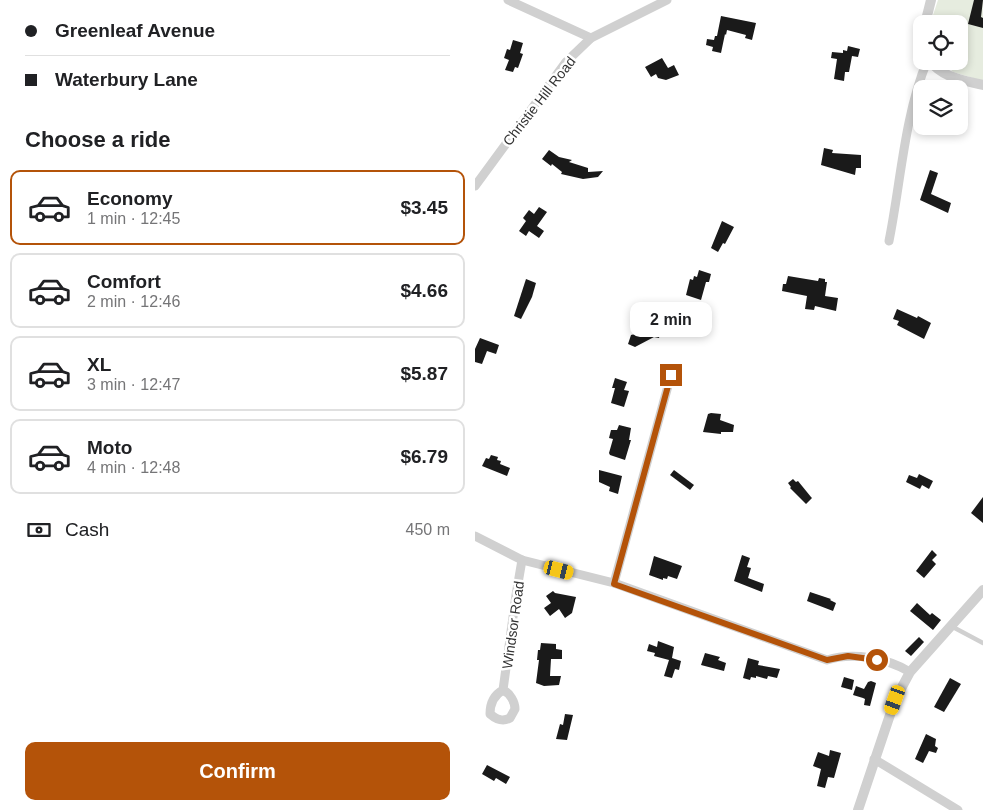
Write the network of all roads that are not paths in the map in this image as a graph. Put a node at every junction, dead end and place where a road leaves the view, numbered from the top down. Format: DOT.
graph roads {
  1 [pos="508,0"];
  2 [pos="667,0"];
  3 [pos="931,0"];
  4 [pos="927,15"];
  5 [pos="591,38"];
  6 [pos="924,70"];
  7 [pos="938,70"];
  8 [pos="983,85"];
  9 [pos="475,186"];
  10 [pos="889,241"];
  11 [pos="671,375"];
  12 [pos="475,536"];
  13 [pos="522,560"];
  14 [pos="614,584"];
  15 [pos="983,590"];
  16 [pos="951,626"];
  17 [pos="983,643"];
  18 [pos="909,672"];
  19 [pos="503,690"];
  20 [pos="874,758"];
  21 [pos="858,810"];
  22 [pos="958,810"];
  1 -- 5 [label="street"];
  2 -- 5 [label="street, Christie Hill Road"];
  3 -- 4 [label="street"];
  5 -- 9 [label="street, Christie Hill Road"];
  6 -- 10 [label="street"];
  7 -- 8 [label="street"];
  11 -- 14 [label="street"];
  12 -- 13 [label="street"];
  13 -- 14 [label="street"];
  13 -- 19 [label="street, Windsor Road"];
  14 -- 18 [label="street"];
  15 -- 16 [label="street"];
  16 -- 17 [label="lane"];
  16 -- 18 [label="street"];
  18 -- 20 [label="street"];
  20 -- 21 [label="street"];
  20 -- 22 [label="street"];
}
